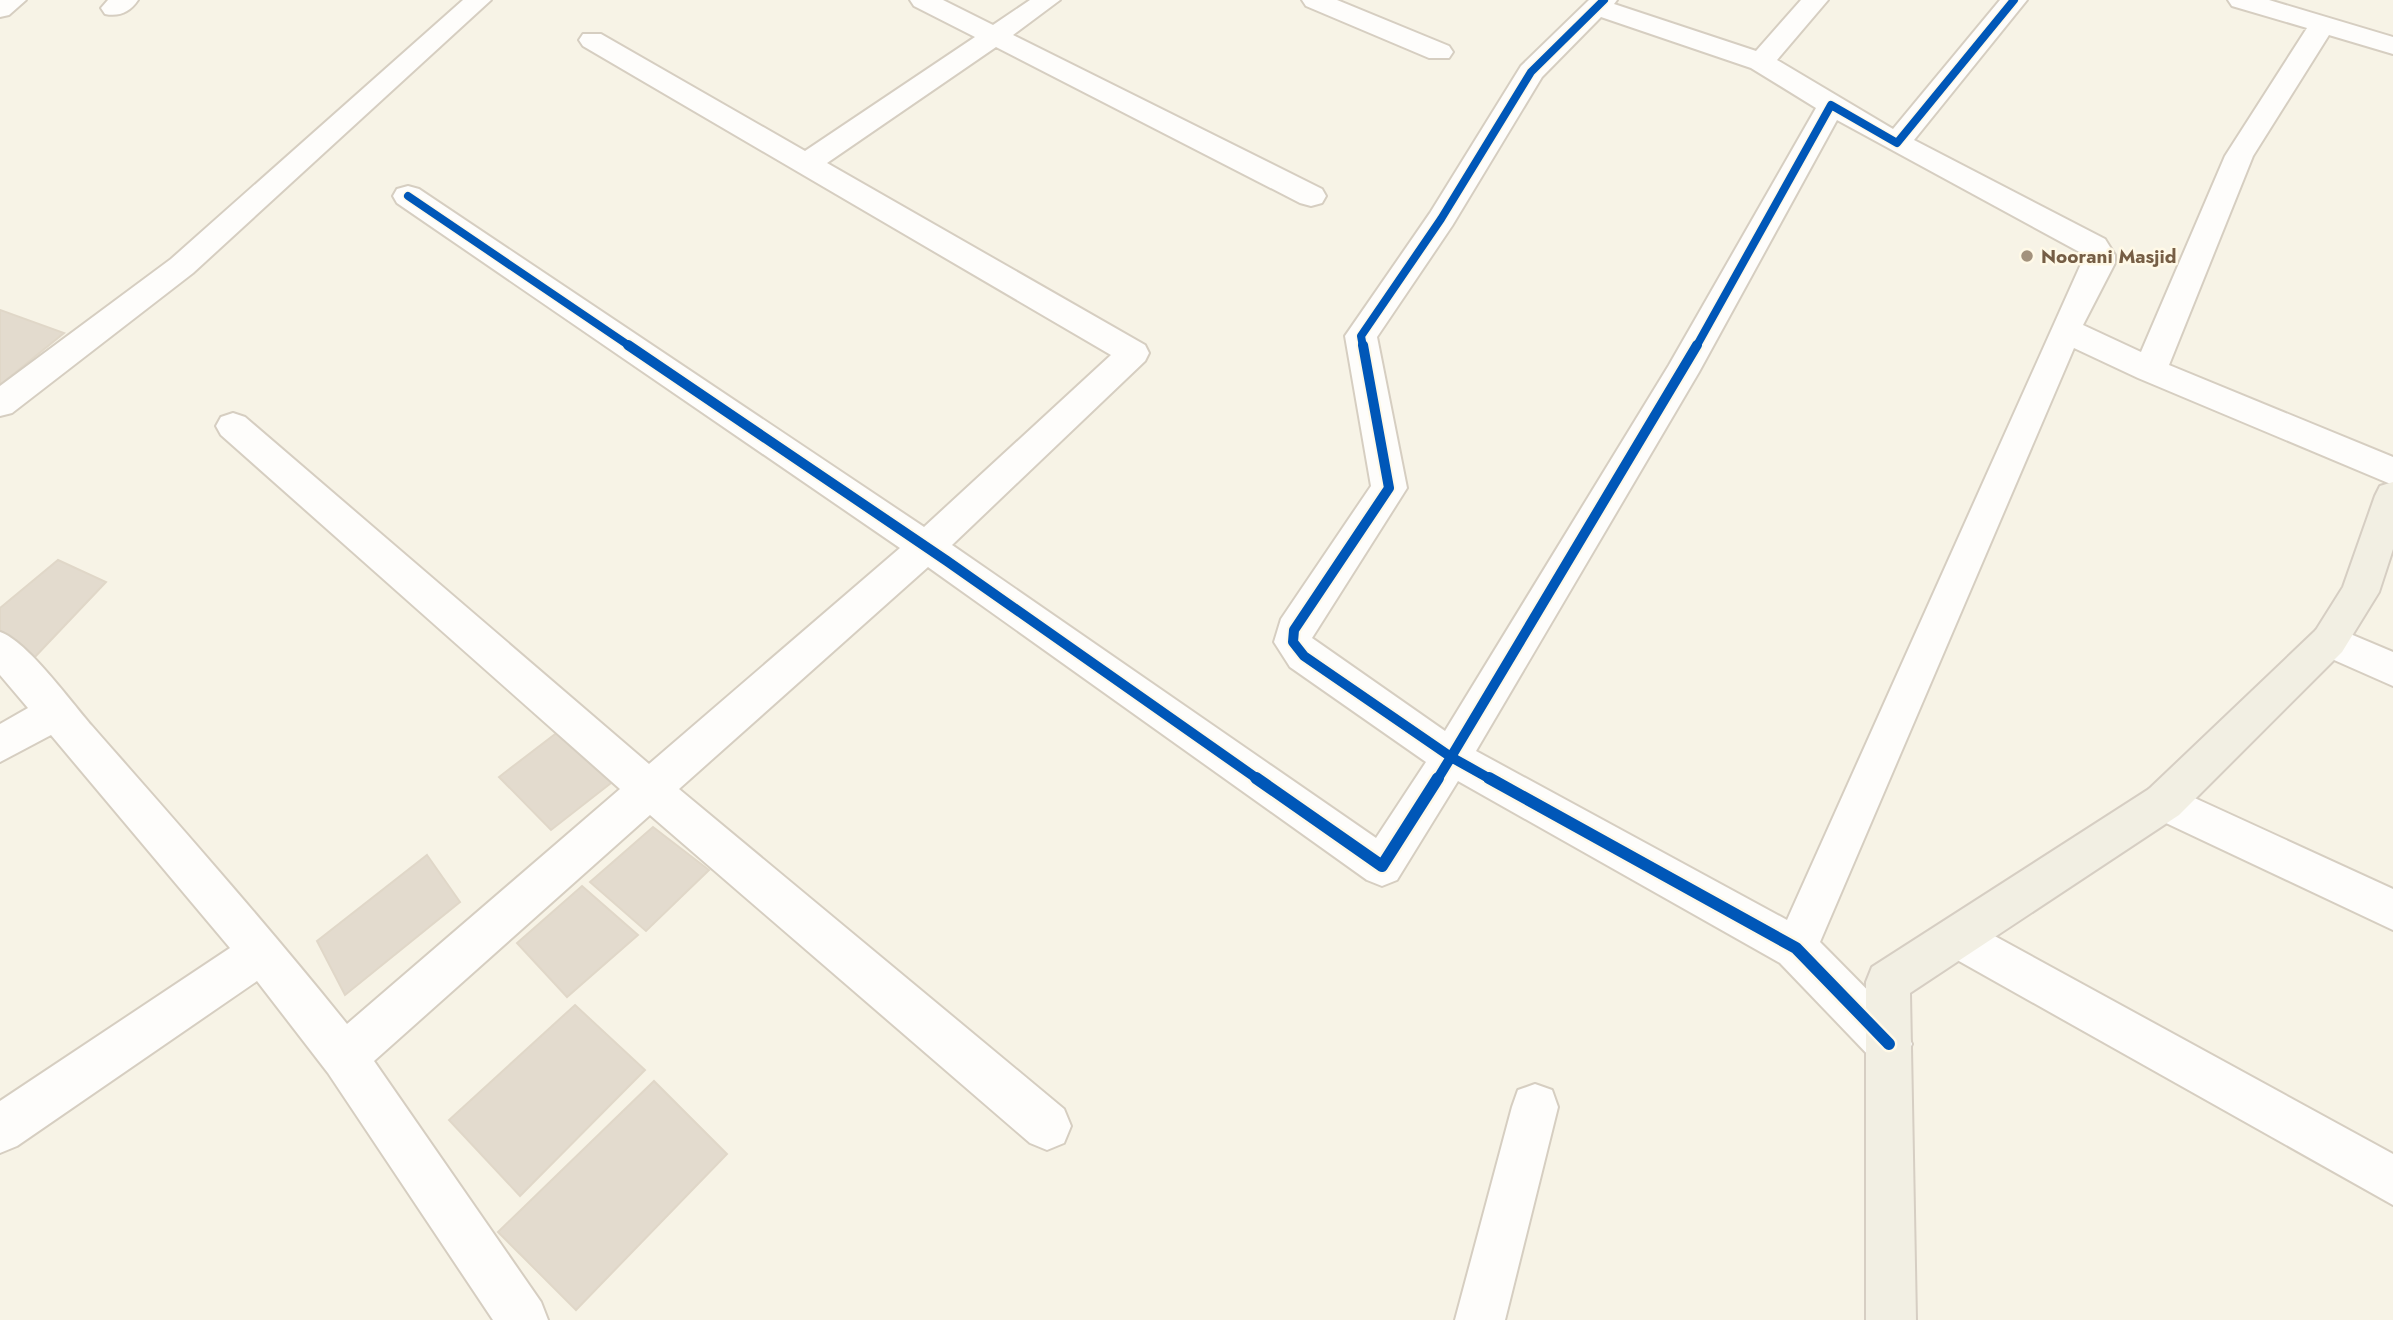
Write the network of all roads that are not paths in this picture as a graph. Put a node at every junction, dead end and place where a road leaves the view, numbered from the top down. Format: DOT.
graph roads {
  1 [pos="13,0"];
  2 [pos="478,0"];
  3 [pos="923,0"];
  4 [pos="1046,0"];
  5 [pos="1315,0"];
  6 [pos="1815,0"];
  7 [pos="2014,0"];
  8 [pos="2241,0"];
  9 [pos="1601,2"];
  10 [pos="0,9"];
  11 [pos="2322,26"];
  12 [pos="995,35"];
  13 [pos="592,40"];
  14 [pos="2393,46"];
  15 [pos="1439,52"];
  16 [pos="1761,62"];
  17 [pos="1830,105"];
  18 [pos="1897,143"];
  19 [pos="806,164"];
  20 [pos="1311,196"];
  21 [pos="408,197"];
  22 [pos="2065,330"];
  23 [pos="2150,370"];
  24 [pos="0,404"];
  25 [pos="233,426"];
  26 [pos="2393,472"];
  27 [pos="2393,496"];
  28 [pos="926,547"];
  29 [pos="2329,641"];
  30 [pos="0,648"];
  31 [pos="2393,670"];
  32 [pos="56,712"];
  33 [pos="0,744"];
  34 [pos="1451,757"];
  35 [pos="649,789"];
  36 [pos="2164,802"];
  37 [pos="2393,910"];
  38 [pos="1958,937"];
  39 [pos="1796,948"];
  40 [pos="262,952"];
  41 [pos="1889,1044"];
  42 [pos="344,1056"];
  43 [pos="1535,1107"];
  44 [pos="1047,1126"];
  45 [pos="0,1129"];
  46 [pos="2393,1181"];
  47 [pos="523,1320"];
  48 [pos="1480,1320"];
  49 [pos="1891,1320"];
  1 -- 10 [label="street"];
  2 -- 24 [label="street"];
  3 -- 12 [label="street"];
  4 -- 12 [label="street"];
  5 -- 15 [label="street"];
  6 -- 16 [label="street"];
  7 -- 18 [label="street"];
  8 -- 11 [label="street"];
  9 -- 16 [label="street"];
  9 -- 34 [label="street"];
  11 -- 14 [label="street"];
  11 -- 23 [label="street"];
  12 -- 19 [label="street"];
  12 -- 20 [label="street"];
  13 -- 19 [label="street"];
  16 -- 17 [label="street"];
  17 -- 18 [label="street"];
  17 -- 34 [label="street"];
  18 -- 22 [label="street"];
  19 -- 28 [label="street"];
  21 -- 28 [label="street"];
  22 -- 23 [label="street"];
  22 -- 39 [label="street"];
  23 -- 26 [label="street"];
  25 -- 35 [label="street"];
  27 -- 29 [label="main road"];
  28 -- 34 [label="street"];
  28 -- 35 [label="street"];
  29 -- 31 [label="street"];
  29 -- 36 [label="main road"];
  30 -- 32 [label="street"];
  32 -- 33 [label="street"];
  32 -- 40 [label="street"];
  34 -- 39 [label="street"];
  35 -- 42 [label="street"];
  35 -- 44 [label="street"];
  36 -- 37 [label="street"];
  36 -- 38 [label="main road"];
  38 -- 41 [label="main road"];
  38 -- 46 [label="street"];
  39 -- 41 [label="street"];
  40 -- 42 [label="street"];
  40 -- 45 [label="street"];
  41 -- 49 [label="main road"];
  42 -- 47 [label="street"];
  43 -- 48 [label="street"];
}
